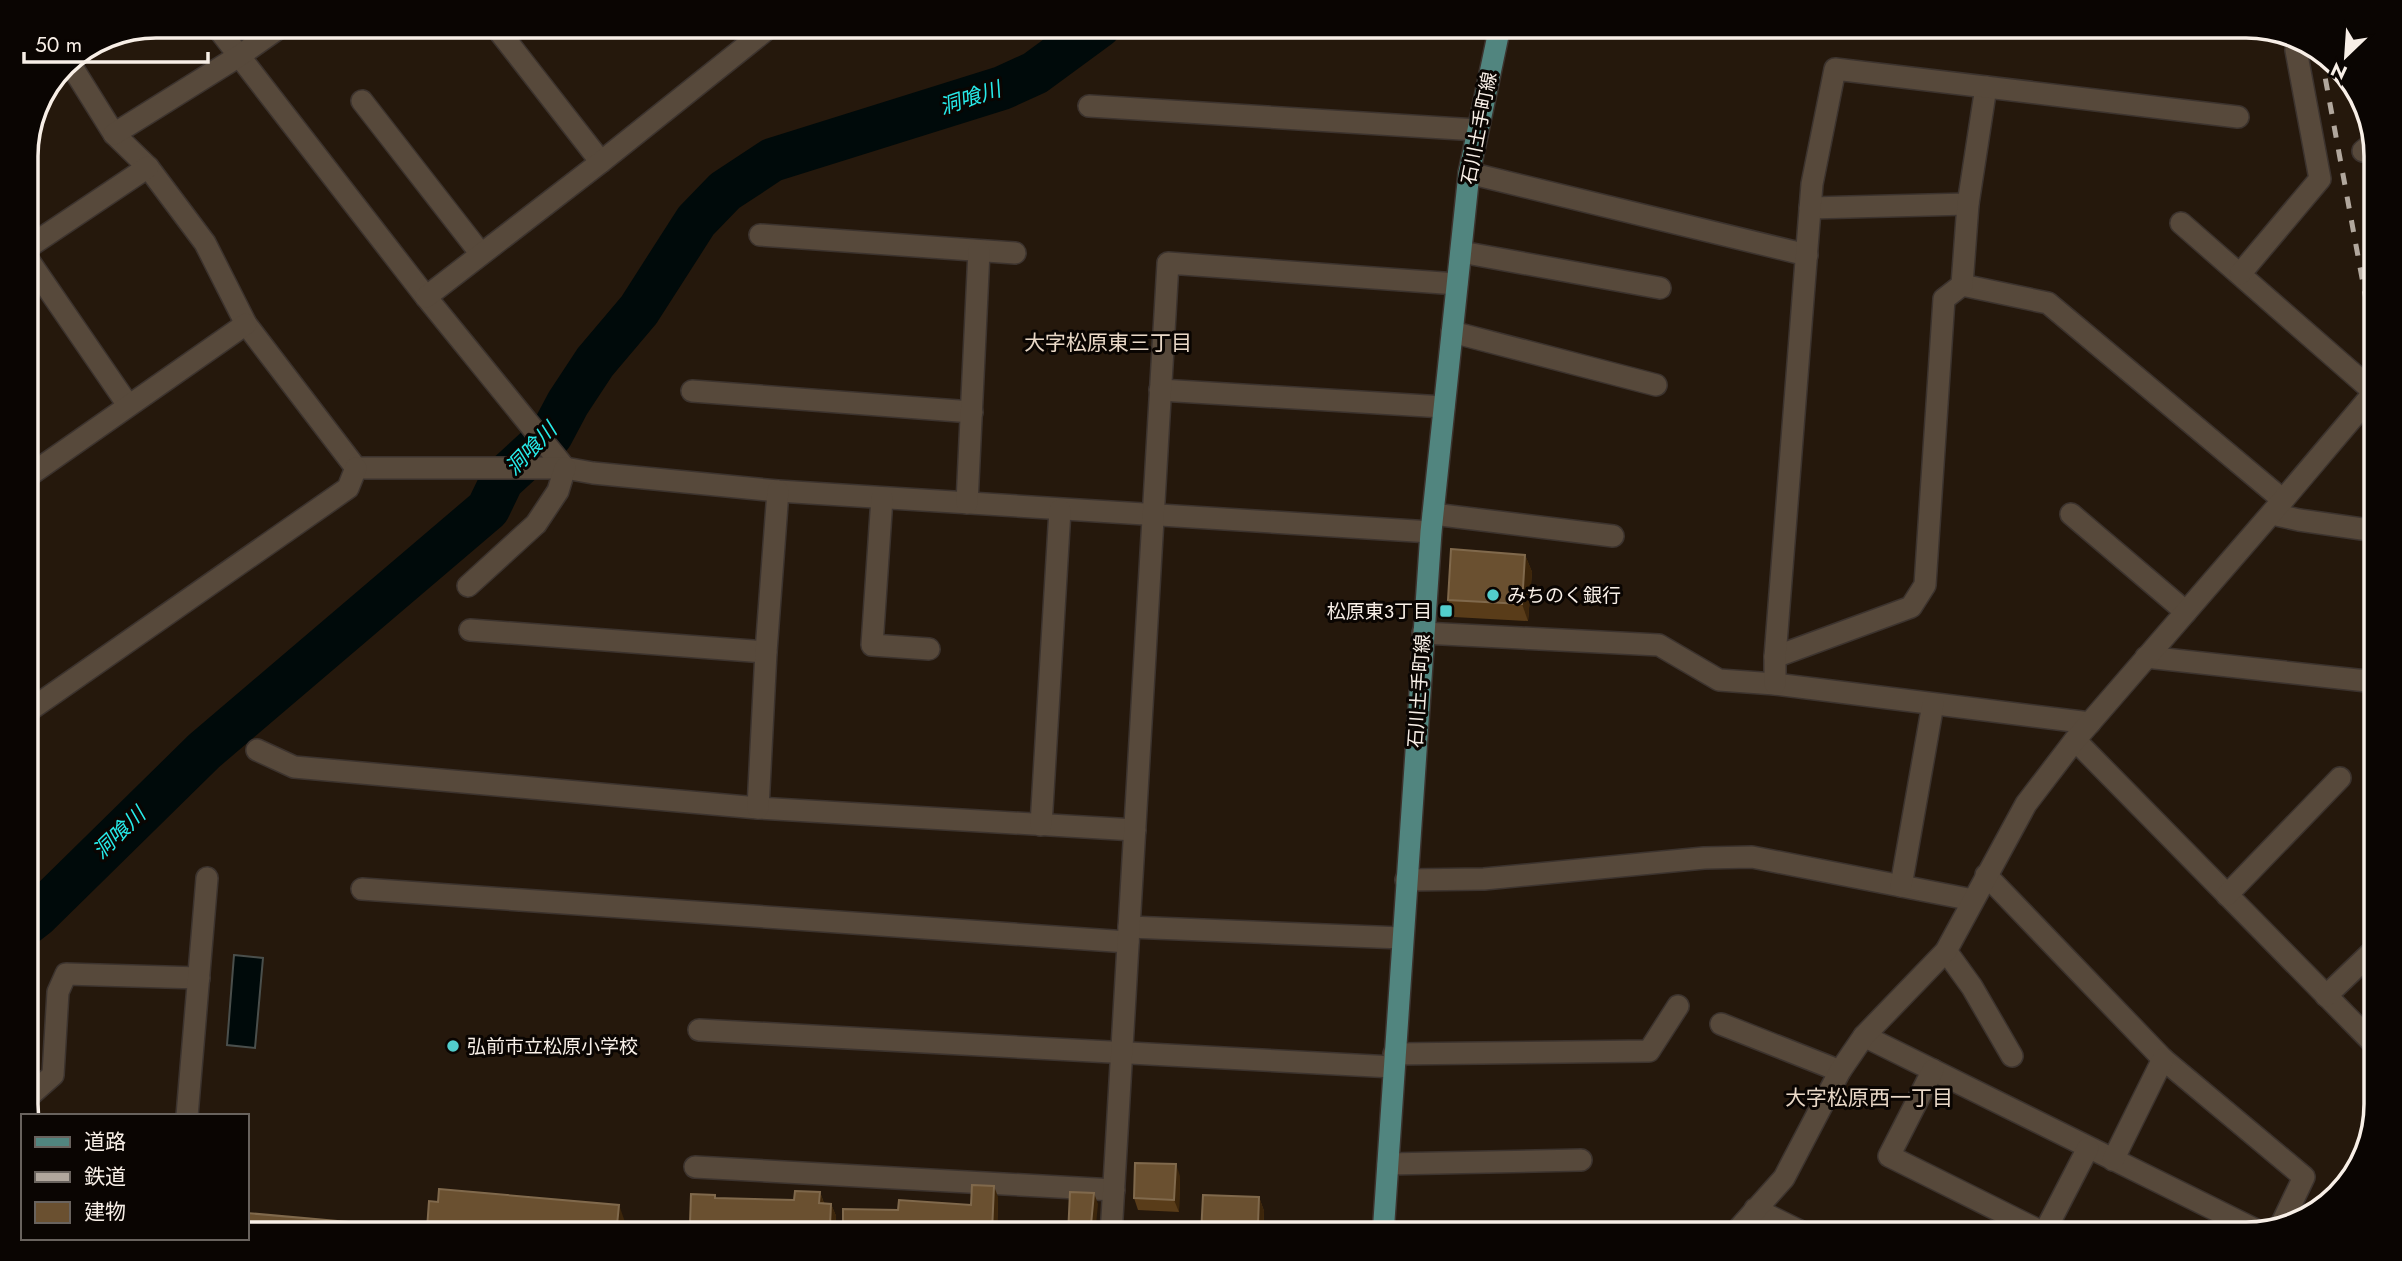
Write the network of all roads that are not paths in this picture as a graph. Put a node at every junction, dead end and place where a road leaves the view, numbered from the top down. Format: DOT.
graph roads {
  1 [pos="225,38"];
  2 [pos="265,38"];
  3 [pos="504,38"];
  4 [pos="756,38"];
  5 [pos="1497,38"];
  6 [pos="2296,50"];
  7 [pos="239,56"];
  8 [pos="75,72"];
  9 [pos="1986,87"];
  10 [pos="362,102"];
  11 [pos="1089,106"];
  12 [pos="2238,117"];
  13 [pos="1477,130"];
  14 [pos="114,134"];
  15 [pos="601,162"];
  16 [pos="149,167"];
  17 [pos="1469,173"];
  18 [pos="1968,204"];
  19 [pos="1810,208"];
  20 [pos="2181,223"];
  21 [pos="760,235"];
  22 [pos="39,240"];
  23 [pos="979,251"];
  24 [pos="1461,252"];
  25 [pos="1015,253"];
  26 [pos="481,254"];
  27 [pos="1807,256"];
  28 [pos="2240,274"];
  29 [pos="39,275"];
  30 [pos="1457,284"];
  31 [pos="1962,285"];
  32 [pos="1660,288"];
  33 [pos="426,297"];
  34 [pos="246,324"];
  35 [pos="1452,332"];
  36 [pos="2363,381"];
  37 [pos="1656,385"];
  38 [pos="1160,390"];
  39 [pos="692,391"];
  40 [pos="128,405"];
  41 [pos="2363,405"];
  42 [pos="1444,407"];
  43 [pos="972,412"];
  44 [pos="39,468"];
  45 [pos="356,468"];
  46 [pos="565,468"];
  47 [pos="778,491"];
  48 [pos="882,498"];
  49 [pos="967,503"];
  50 [pos="2278,507"];
  51 [pos="1060,510"];
  52 [pos="1153,514"];
  53 [pos="2071,514"];
  54 [pos="1432,523"];
  55 [pos="2363,529"];
  56 [pos="1613,536"];
  57 [pos="468,586"];
  58 [pos="2186,612"];
  59 [pos="470,630"];
  60 [pos="1423,633"];
  61 [pos="929,649"];
  62 [pos="766,652"];
  63 [pos="1775,657"];
  64 [pos="2146,657"];
  65 [pos="2364,681"];
  66 [pos="1775,684"];
  67 [pos="39,704"];
  68 [pos="1933,704"];
  69 [pos="2090,723"];
  70 [pos="2076,740"];
  71 [pos="257,750"];
  72 [pos="2340,778"];
  73 [pos="758,808"];
  74 [pos="1041,825"];
  75 [pos="1135,830"];
  76 [pos="1986,875"];
  77 [pos="207,878"];
  78 [pos="1406,880"];
  79 [pos="1901,886"];
  80 [pos="362,889"];
  81 [pos="2227,895"];
  82 [pos="1973,900"];
  83 [pos="1129,934"];
  84 [pos="1402,937"];
  85 [pos="1946,951"];
  86 [pos="2364,960"];
  87 [pos="199,978"];
  88 [pos="2326,996"];
  89 [pos="1678,1006"];
  90 [pos="1721,1024"];
  91 [pos="699,1030"];
  92 [pos="2364,1034"];
  93 [pos="1864,1036"];
  94 [pos="1122,1053"];
  95 [pos="2012,1056"];
  96 [pos="2163,1059"];
  97 [pos="1394,1061"];
  98 [pos="1933,1070"];
  99 [pos="1840,1071"];
  100 [pos="39,1087"];
  101 [pos="187,1114"];
  102 [pos="2088,1148"];
  103 [pos="1581,1160"];
  104 [pos="2113,1160"];
  105 [pos="1388,1164"];
  106 [pos="695,1167"];
  107 [pos="1114,1190"];
  108 [pos="1755,1209"];
  109 [pos="2286,1214"];
  110 [pos="1112,1222"];
  111 [pos="1385,1222"];
  112 [pos="1744,1222"];
  113 [pos="1782,1222"];
  114 [pos="2021,1222"];
  115 [pos="2051,1222"];
  116 [pos="2240,1222"];
  1 -- 7 [label="street"];
  2 -- 7 [label="street"];
  3 -- 15 [label="street"];
  4 -- 15 [label="street"];
  5 -- 13 [label="main road, 石川土手町線"];
  6 -- 28 [label="street"];
  7 -- 14 [label="street"];
  7 -- 33 [label="street"];
  8 -- 14 [label="street"];
  9 -- 12 [label="street"];
  9 -- 18 [label="street"];
  9 -- 19 [label="street"];
  10 -- 26 [label="street"];
  11 -- 13 [label="street"];
  13 -- 17 [label="main road, 石川土手町線"];
  14 -- 16 [label="street"];
  15 -- 26 [label="street"];
  16 -- 22 [label="street"];
  16 -- 34 [label="street"];
  17 -- 24 [label="main road, 石川土手町線"];
  17 -- 27 [label="street"];
  18 -- 19 [label="street"];
  18 -- 31 [label="street"];
  19 -- 27 [label="street"];
  20 -- 28 [label="street"];
  21 -- 23 [label="street"];
  23 -- 25 [label="street"];
  23 -- 43 [label="street"];
  24 -- 30 [label="main road, 石川土手町線"];
  24 -- 32 [label="street"];
  26 -- 33 [label="street"];
  27 -- 63 [label="street"];
  28 -- 36 [label="street"];
  29 -- 40 [label="street"];
  30 -- 35 [label="main road, 石川土手町線"];
  30 -- 38 [label="street"];
  31 -- 50 [label="street"];
  31 -- 63 [label="street"];
  33 -- 46 [label="street"];
  34 -- 40 [label="street"];
  34 -- 45 [label="street"];
  35 -- 37 [label="street"];
  35 -- 42 [label="main road, 石川土手町線"];
  38 -- 42 [label="street"];
  38 -- 52 [label="street"];
  39 -- 43 [label="street"];
  40 -- 44 [label="street"];
  41 -- 50 [label="street"];
  42 -- 54 [label="main road, 石川土手町線"];
  43 -- 49 [label="street"];
  45 -- 46 [label="street"];
  45 -- 67 [label="street"];
  46 -- 47 [label="street"];
  46 -- 57 [label="street"];
  47 -- 48 [label="street"];
  47 -- 62 [label="street"];
  48 -- 49 [label="street"];
  48 -- 61 [label="street"];
  49 -- 51 [label="street"];
  50 -- 55 [label="street"];
  50 -- 58 [label="street"];
  51 -- 52 [label="street"];
  51 -- 74 [label="street"];
  52 -- 54 [label="street"];
  52 -- 75 [label="street"];
  53 -- 58 [label="street"];
  54 -- 56 [label="street"];
  54 -- 60 [label="main road, 石川土手町線"];
  58 -- 64 [label="street"];
  59 -- 62 [label="street"];
  60 -- 66 [label="street"];
  60 -- 78 [label="main road, 石川土手町線"];
  62 -- 73 [label="street"];
  63 -- 66 [label="street"];
  64 -- 65 [label="street"];
  64 -- 69 [label="street"];
  66 -- 68 [label="street"];
  68 -- 69 [label="street"];
  68 -- 79 [label="street"];
  69 -- 70 [label="street"];
  70 -- 76 [label="street"];
  70 -- 81 [label="street"];
  71 -- 73 [label="street"];
  72 -- 81 [label="street"];
  73 -- 74 [label="street"];
  74 -- 75 [label="street"];
  75 -- 83 [label="street"];
  76 -- 82 [label="street"];
  76 -- 96 [label="street"];
  77 -- 87 [label="street"];
  78 -- 79 [label="street"];
  78 -- 84 [label="main road, 石川土手町線"];
  79 -- 82 [label="street"];
  80 -- 83 [label="street"];
  81 -- 88 [label="street"];
  82 -- 85 [label="street"];
  83 -- 84 [label="street"];
  83 -- 94 [label="street"];
  84 -- 97 [label="main road, 石川土手町線"];
  85 -- 93 [label="street"];
  85 -- 95 [label="street"];
  86 -- 88 [label="street"];
  87 -- 100 [label="street"];
  87 -- 101 [label="street"];
  88 -- 92 [label="street"];
  89 -- 97 [label="street"];
  90 -- 99 [label="street"];
  91 -- 94 [label="street"];
  93 -- 98 [label="street"];
  93 -- 99 [label="street"];
  94 -- 97 [label="street"];
  94 -- 107 [label="street"];
  96 -- 104 [label="street"];
  96 -- 109 [label="street"];
  97 -- 105 [label="main road, 石川土手町線"];
  98 -- 102 [label="street"];
  98 -- 114 [label="street"];
  99 -- 108 [label="street"];
  102 -- 104 [label="street"];
  102 -- 115 [label="street"];
  103 -- 105 [label="street"];
  104 -- 116 [label="street"];
  105 -- 111 [label="main road, 石川土手町線"];
  106 -- 107 [label="street"];
  107 -- 110 [label="street"];
  108 -- 112 [label="street"];
  108 -- 113 [label="street"];
}
